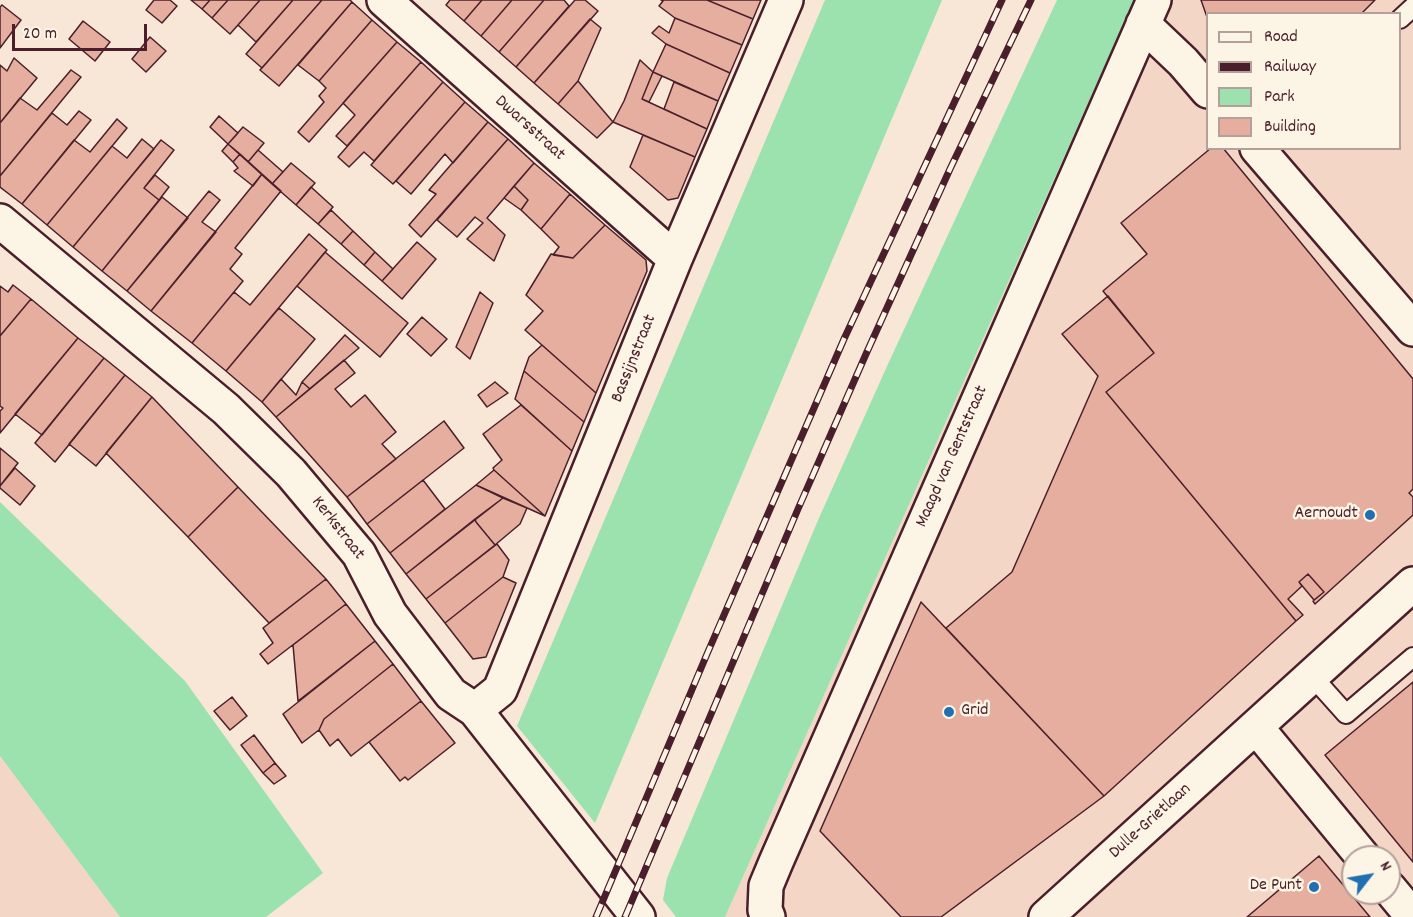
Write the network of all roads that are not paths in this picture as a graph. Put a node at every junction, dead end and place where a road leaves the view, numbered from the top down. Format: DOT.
graph roads {
  1 [pos="384,0"];
  2 [pos="786,0"];
  3 [pos="1413,7"];
  4 [pos="1149,12"];
  5 [pos="1401,18"];
  6 [pos="1206,89"];
  7 [pos="1259,150"];
  8 [pos="0,221"];
  9 [pos="675,259"];
  10 [pos="1413,328"];
  11 [pos="1413,584"];
  12 [pos="1413,657"];
  13 [pos="1312,676"];
  14 [pos="476,710"];
  15 [pos="1256,727"];
  16 [pos="1353,845"];
  17 [pos="1401,902"];
  18 [pos="638,917"];
  19 [pos="768,917"];
  20 [pos="1046,917"];
  21 [pos="1413,917"];
  1 -- 9 [label="street, Dwarsstraat"];
  2 -- 9 [label="street, Bassijnstraat"];
  3 -- 5 [label="lane"];
  4 -- 6 [label="street"];
  4 -- 19 [label="street, Maagd van Gentstraat"];
  7 -- 10 [label="street"];
  8 -- 14 [label="street, Kerkstraat"];
  9 -- 14 [label="street, Bassijnstraat"];
  11 -- 13 [label="street, Dulle-Grietlaan"];
  12 -- 13 [label="lane"];
  13 -- 15 [label="street, Dulle-Grietlaan"];
  14 -- 18 [label="street, Kerkstraat"];
  15 -- 16 [label="street"];
  15 -- 20 [label="street, Dulle-Grietlaan"];
  17 -- 21 [label="street"];
}
